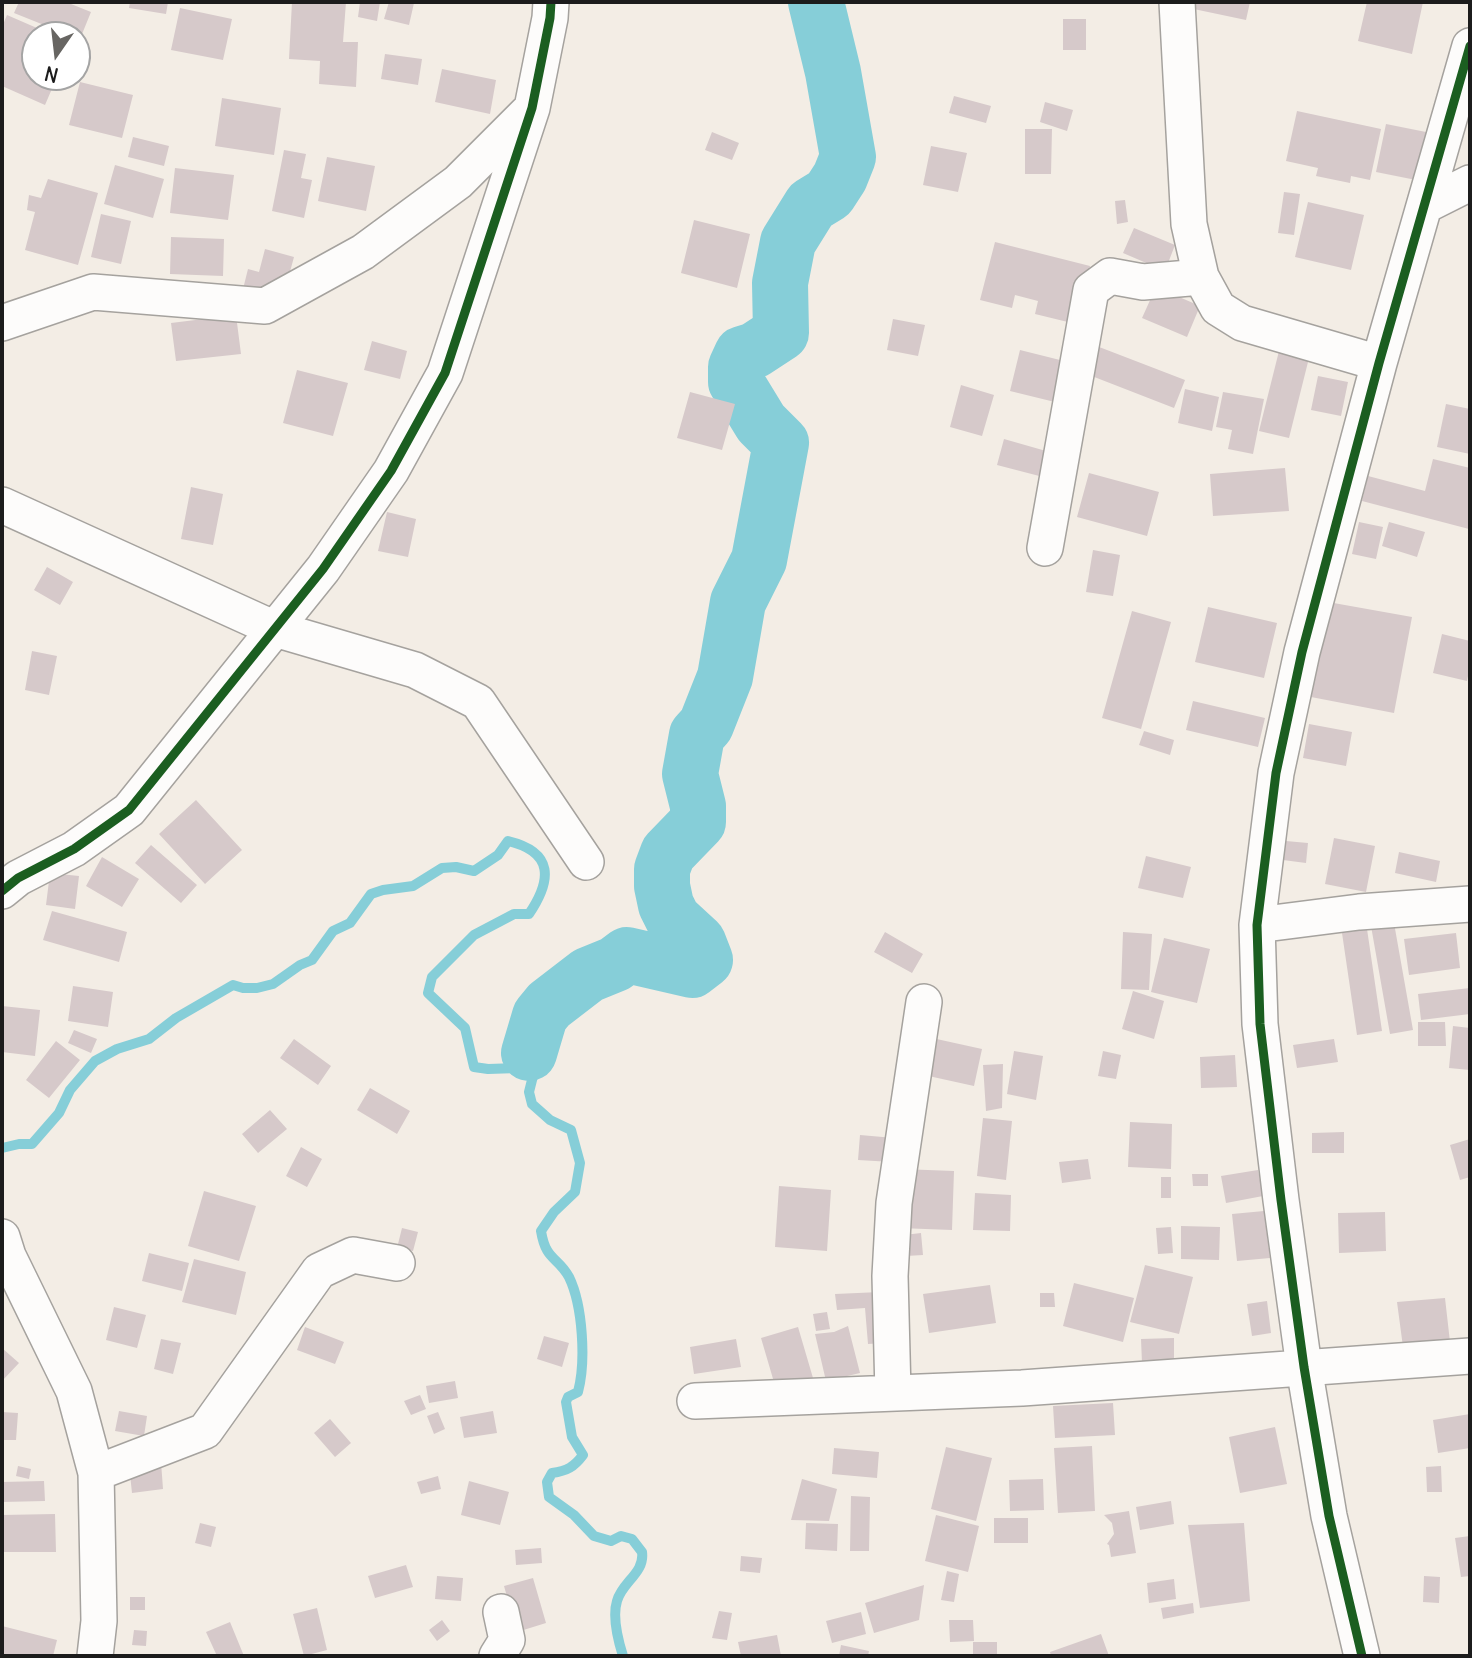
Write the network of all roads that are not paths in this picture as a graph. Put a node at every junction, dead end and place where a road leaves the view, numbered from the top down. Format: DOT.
graph roads {
  1 [pos="551,2"];
  2 [pos="1177,2"];
  3 [pos="1470,46"];
  4 [pos="532,108"];
  5 [pos="1470,183"];
  6 [pos="1426,205"];
  7 [pos="1201,277"];
  8 [pos="2,323"];
  9 [pos="1379,363"];
  10 [pos="2,505"];
  11 [pos="1045,548"];
  12 [pos="275,629"];
  13 [pos="586,862"];
  14 [pos="2,891"];
  15 [pos="1470,904"];
  16 [pos="1257,925"];
  17 [pos="924,1002"];
  18 [pos="2,1237"];
  19 [pos="397,1263"];
  20 [pos="1470,1356"];
  21 [pos="1304,1367"];
  22 [pos="893,1393"];
  23 [pos="695,1401"];
  24 [pos="96,1473"];
  25 [pos="501,1612"];
  26 [pos="95,1656"];
  27 [pos="497,1656"];
  28 [pos="1363,1656"];
  1 -- 4 [label="street"];
  2 -- 7 [label="street"];
  3 -- 6 [label="street"];
  4 -- 8 [label="street"];
  4 -- 12 [label="street"];
  5 -- 6 [label="street"];
  6 -- 9 [label="street"];
  7 -- 9 [label="street"];
  7 -- 11 [label="street"];
  9 -- 16 [label="street"];
  10 -- 12 [label="street"];
  12 -- 13 [label="street"];
  12 -- 14 [label="street"];
  15 -- 16 [label="street"];
  16 -- 21 [label="street"];
  17 -- 22 [label="street"];
  18 -- 24 [label="street"];
  19 -- 24 [label="street"];
  20 -- 21 [label="street"];
  21 -- 22 [label="street"];
  21 -- 28 [label="street"];
  22 -- 23 [label="street"];
  24 -- 26 [label="street"];
  25 -- 27 [label="street"];
}
